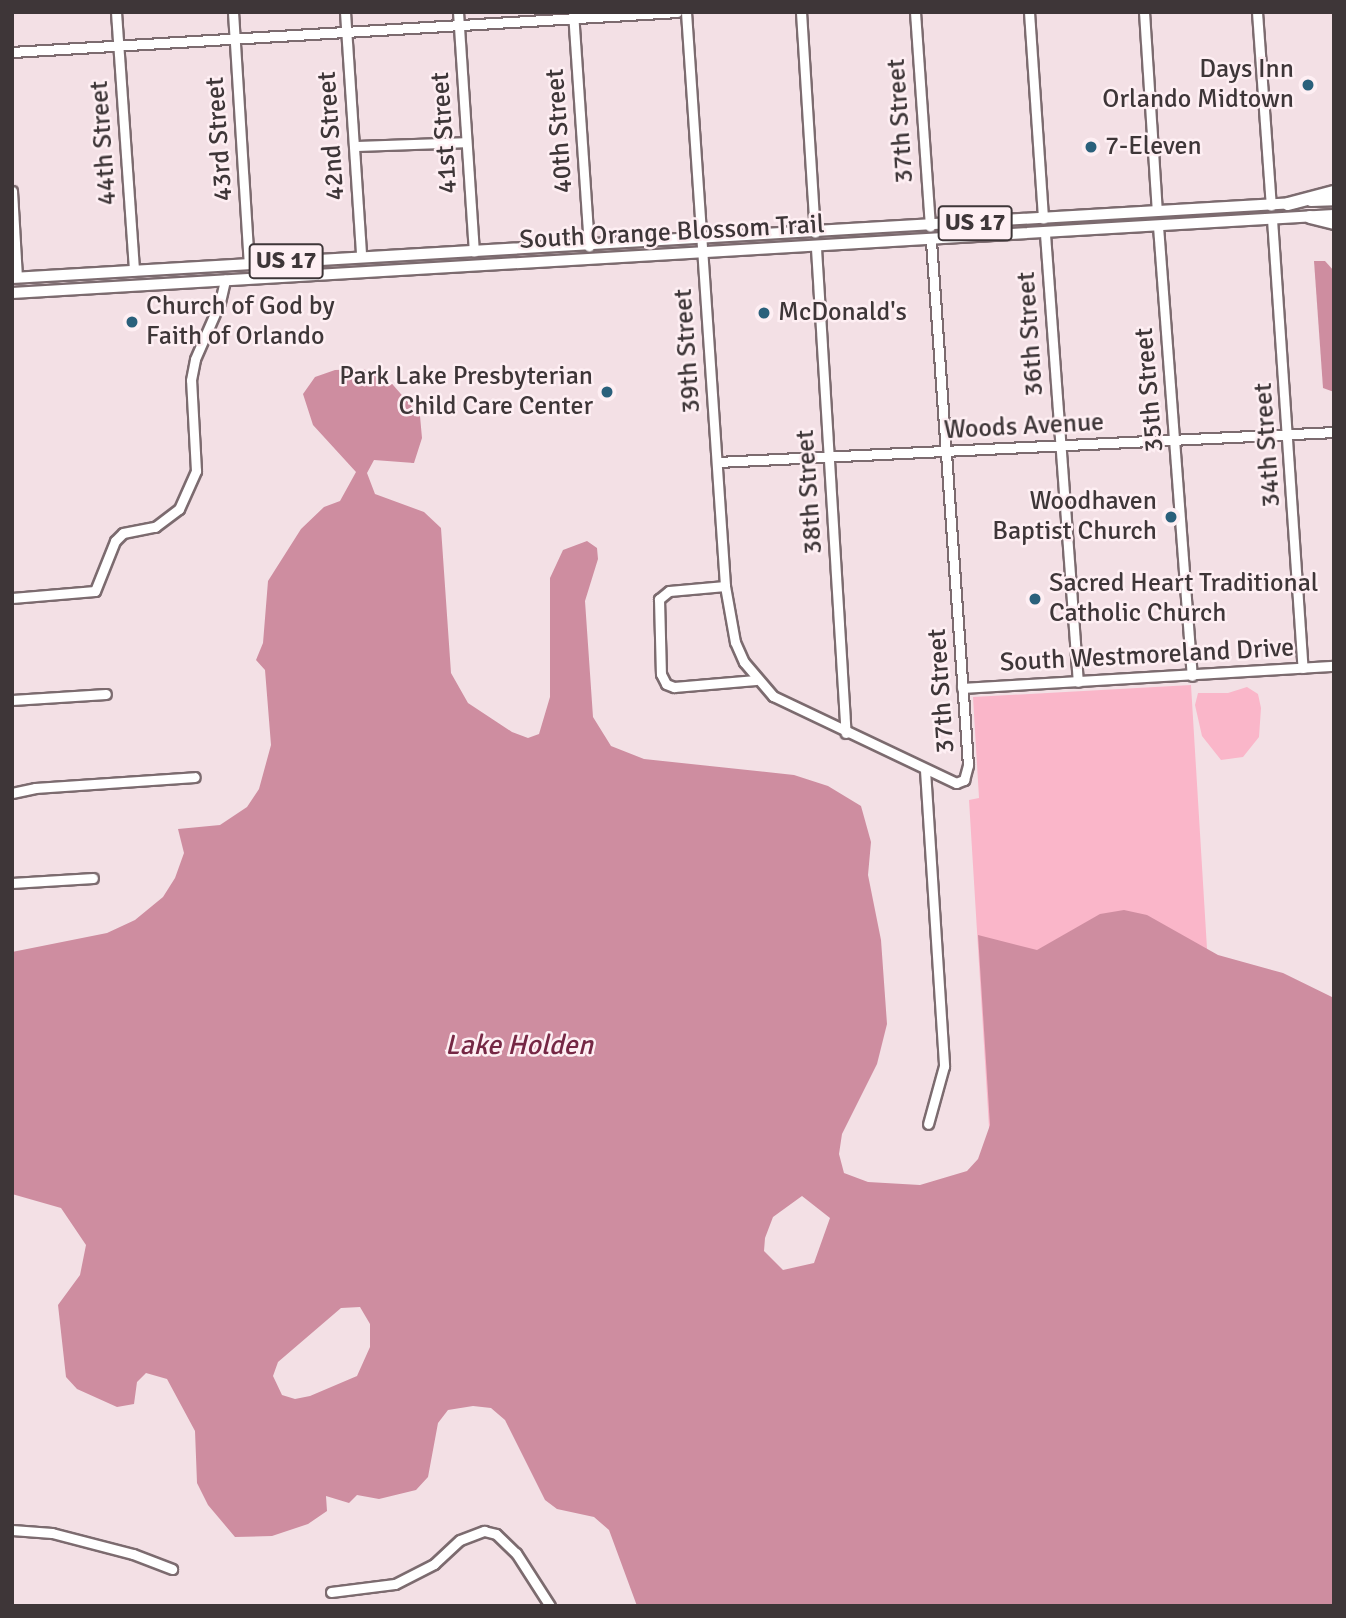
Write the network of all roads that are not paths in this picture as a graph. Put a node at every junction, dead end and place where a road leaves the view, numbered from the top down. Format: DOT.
graph roads {
  1 [pos="116,12"];
  2 [pos="233,12"];
  3 [pos="345,12"];
  4 [pos="458,12"];
  5 [pos="677,12"];
  6 [pos="686,12"];
  7 [pos="801,12"];
  8 [pos="915,12"];
  9 [pos="1029,12"];
  10 [pos="1144,12"];
  11 [pos="1256,12"];
  12 [pos="573,15"];
  13 [pos="459,25"];
  14 [pos="346,33"];
  15 [pos="234,39"];
  16 [pos="118,46"];
  17 [pos="12,52"];
  18 [pos="466,142"];
  19 [pos="354,146"];
  20 [pos="12,191"];
  21 [pos="1334,196"];
  22 [pos="1308,202"];
  23 [pos="1288,204"];
  24 [pos="1271,205"];
  25 [pos="1157,211"];
  26 [pos="1334,215"];
  27 [pos="1310,217"];
  28 [pos="1044,219"];
  29 [pos="1272,219"];
  30 [pos="1334,223"];
  31 [pos="930,226"];
  32 [pos="1158,226"];
  33 [pos="815,233"];
  34 [pos="1065,233"];
  35 [pos="1045,234"];
  36 [pos="702,239"];
  37 [pos="931,241"];
  38 [pos="589,246"];
  39 [pos="816,248"];
  40 [pos="474,251"];
  41 [pos="703,255"];
  42 [pos="361,256"];
  43 [pos="249,263"];
  44 [pos="451,268"];
  45 [pos="134,270"];
  46 [pos="56,275"];
  47 [pos="14,279"];
  48 [pos="225,280"];
  49 [pos="29,292"];
  50 [pos="12,293"];
  51 [pos="1334,432"];
  52 [pos="1289,435"];
  53 [pos="1176,439"];
  54 [pos="1061,447"];
  55 [pos="949,452"];
  56 [pos="829,457"];
  57 [pos="717,462"];
  58 [pos="725,586"];
  59 [pos="12,598"];
  60 [pos="1334,666"];
  61 [pos="1303,668"];
  62 [pos="1192,676"];
  63 [pos="756,680"];
  64 [pos="1078,682"];
  65 [pos="962,688"];
  66 [pos="106,694"];
  67 [pos="12,700"];
  68 [pos="845,733"];
  69 [pos="925,770"];
  70 [pos="195,777"];
  71 [pos="12,793"];
  72 [pos="93,878"];
  73 [pos="12,883"];
  74 [pos="928,1124"];
  75 [pos="12,1530"];
  76 [pos="172,1569"];
  77 [pos="331,1592"];
  78 [pos="550,1606"];
  1 -- 16 [label="street, 44th Street"];
  2 -- 15 [label="street, 43rd Street"];
  3 -- 14 [label="street, 42nd Street"];
  4 -- 13 [label="street, 41st Street"];
  5 -- 12 [label="street"];
  6 -- 36 [label="street, 39th Street"];
  7 -- 33 [label="street"];
  8 -- 31 [label="street, 37th Street"];
  9 -- 28 [label="street"];
  10 -- 25 [label="street"];
  11 -- 24 [label="street"];
  12 -- 13 [label="street"];
  12 -- 38 [label="street, 40th Street"];
  13 -- 14 [label="street"];
  13 -- 18 [label="street, 41st Street"];
  14 -- 15 [label="street"];
  14 -- 19 [label="street, 42nd Street"];
  15 -- 16 [label="street"];
  15 -- 43 [label="street, 43rd Street"];
  16 -- 17 [label="street"];
  16 -- 45 [label="street, 44th Street"];
  18 -- 19 [label="street"];
  18 -- 40 [label="street, 41st Street"];
  19 -- 42 [label="street, 42nd Street"];
  20 -- 47 [label="street"];
  21 -- 22 [label="highway"];
  21 -- 23 [label="highway"];
  22 -- 23 [label="main road, South Orange Blossom Trail / US 17"];
  23 -- 24 [label="main road, South Orange Blossom Trail / US 17"];
  24 -- 25 [label="main road, South Orange Blossom Trail / US 17"];
  24 -- 32 [label="main road"];
  25 -- 28 [label="main road, South Orange Blossom Trail / US 17"];
  25 -- 34 [label="main road"];
  26 -- 27 [label="main road, South Orange Blossom Trail / US 17"];
  27 -- 29 [label="main road, South Orange Blossom Trail / US 17"];
  27 -- 30 [label="highway"];
  28 -- 31 [label="main road, South Orange Blossom Trail / US 17"];
  29 -- 32 [label="main road, South Orange Blossom Trail / US 17"];
  29 -- 52 [label="street, 34th Street"];
  31 -- 33 [label="main road, South Orange Blossom Trail / US 17"];
  32 -- 34 [label="main road, South Orange Blossom Trail / US 17"];
  32 -- 53 [label="street, 35th Street"];
  33 -- 36 [label="main road, South Orange Blossom Trail / US 17"];
  34 -- 35 [label="main road, South Orange Blossom Trail / US 17"];
  35 -- 37 [label="main road, South Orange Blossom Trail / US 17"];
  35 -- 54 [label="street, 36th Street"];
  36 -- 38 [label="main road, South Orange Blossom Trail / US 17"];
  36 -- 41 [label="street, 39th Street"];
  37 -- 39 [label="main road, South Orange Blossom Trail / US 17"];
  37 -- 55 [label="street, 37th Street"];
  38 -- 40 [label="main road, South Orange Blossom Trail / US 17"];
  39 -- 41 [label="main road, South Orange Blossom Trail / US 17"];
  39 -- 56 [label="street, 38th Street"];
  40 -- 42 [label="main road, South Orange Blossom Trail / US 17"];
  40 -- 44 [label="main road"];
  41 -- 44 [label="main road, South Orange Blossom Trail / US 17"];
  41 -- 57 [label="street, 39th Street"];
  42 -- 43 [label="main road, South Orange Blossom Trail / US 17"];
  43 -- 45 [label="main road, South Orange Blossom Trail / US 17"];
  44 -- 48 [label="main road, South Orange Blossom Trail / US 17"];
  45 -- 46 [label="main road, South Orange Blossom Trail / US 17"];
  46 -- 47 [label="main road, South Orange Blossom Trail / US 17"];
  46 -- 49 [label="main road"];
  48 -- 49 [label="main road, South Orange Blossom Trail / US 17"];
  48 -- 59 [label="street"];
  49 -- 50 [label="main road, South Orange Blossom Trail / US 17"];
  51 -- 52 [label="street, Woods Avenue"];
  52 -- 53 [label="street, Woods Avenue"];
  52 -- 61 [label="street, 34th Street"];
  53 -- 54 [label="street, Woods Avenue"];
  53 -- 62 [label="street, 35th Street"];
  54 -- 55 [label="street, Woods Avenue"];
  54 -- 64 [label="street, 36th Street"];
  55 -- 56 [label="street, Woods Avenue"];
  55 -- 65 [label="street, 37th Street"];
  56 -- 57 [label="street, Woods Avenue"];
  56 -- 68 [label="street, 38th Street"];
  57 -- 58 [label="street, 39th Street"];
  58 -- 63 [label="street, 39th Street"];
  58 -- 63 [label="street"];
  60 -- 61 [label="street, South Westmoreland Drive"];
  61 -- 62 [label="street, South Westmoreland Drive"];
  62 -- 64 [label="street, South Westmoreland Drive"];
  63 -- 68 [label="street"];
  64 -- 65 [label="street, South Westmoreland Drive"];
  65 -- 69 [label="street, 37th Street"];
  66 -- 67 [label="street"];
  68 -- 69 [label="street"];
  69 -- 74 [label="street, 37th Street"];
  70 -- 71 [label="street"];
  72 -- 73 [label="street"];
  75 -- 76 [label="street"];
  77 -- 78 [label="street"];
}
